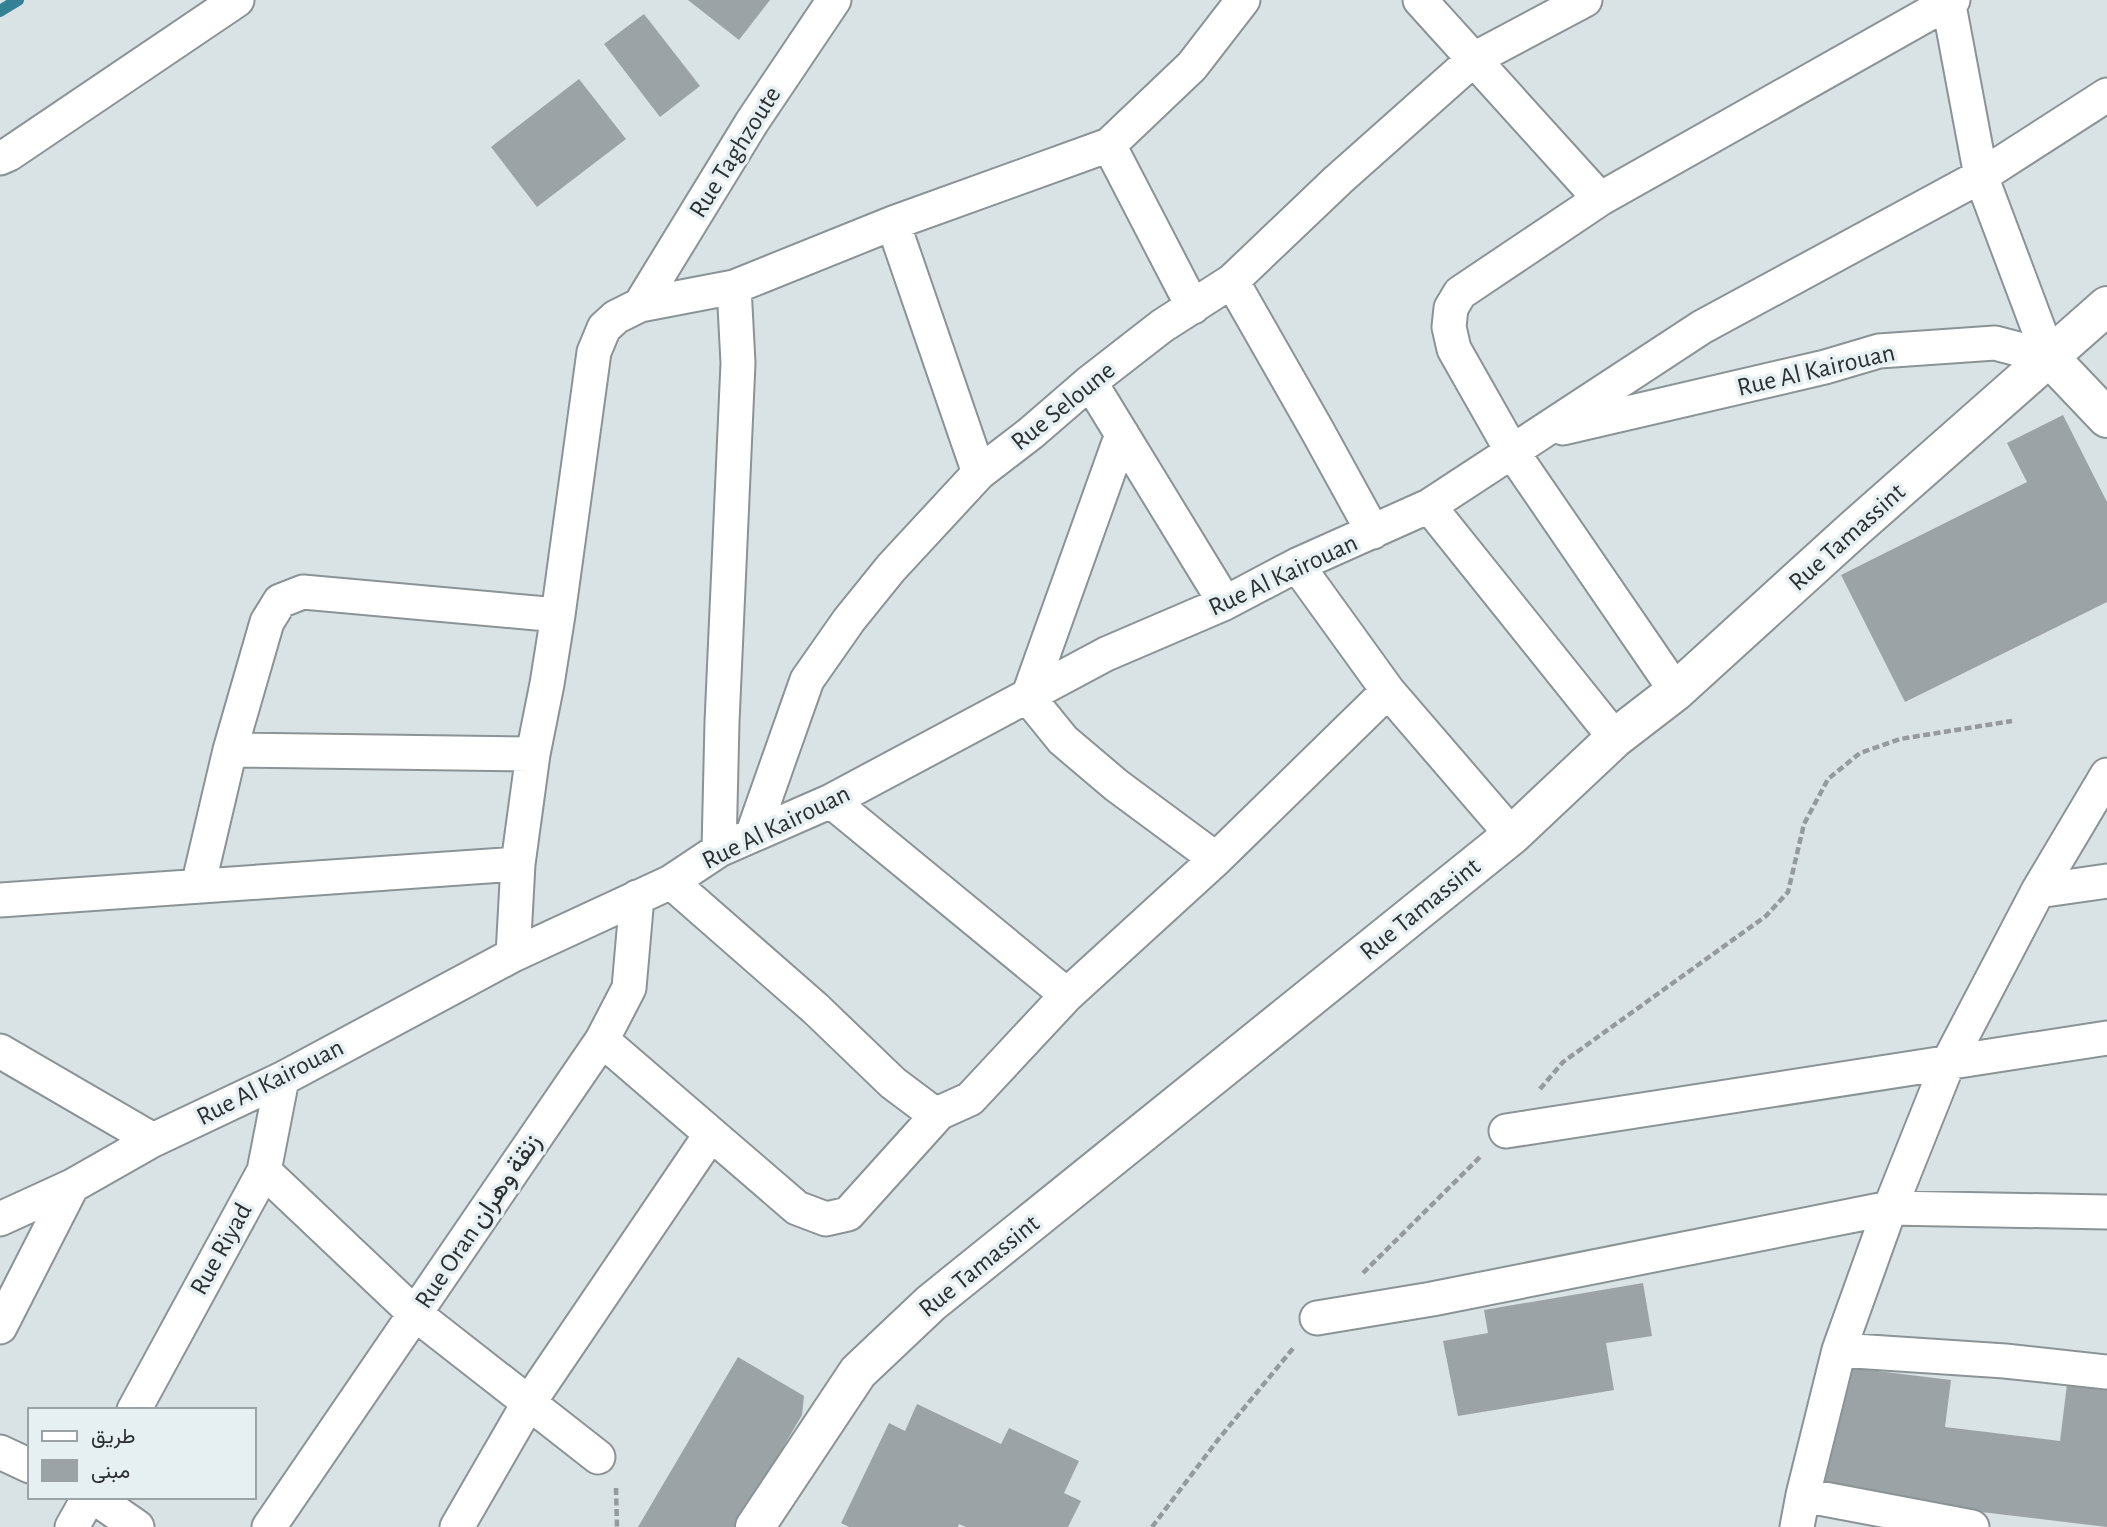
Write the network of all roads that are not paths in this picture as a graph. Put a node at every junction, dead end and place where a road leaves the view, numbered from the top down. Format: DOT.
graph roads {
  1 [pos="237,0"];
  2 [pos="834,0"];
  3 [pos="1243,0"];
  4 [pos="1420,0"];
  5 [pos="1585,0"];
  6 [pos="1950,1"];
  7 [pos="1474,59"];
  8 [pos="2107,95"];
  9 [pos="1109,145"];
  10 [pos="0,158"];
  11 [pos="1981,176"];
  12 [pos="1600,200"];
  13 [pos="892,223"];
  14 [pos="1232,281"];
  15 [pos="734,287"];
  16 [pos="640,305"];
  17 [pos="2107,306"];
  18 [pos="1193,307"];
  19 [pos="2049,357"];
  20 [pos="1090,382"];
  21 [pos="2107,418"];
  22 [pos="1544,432"];
  23 [pos="1122,434"];
  24 [pos="1513,453"];
  25 [pos="979,473"];
  26 [pos="1429,506"];
  27 [pos="1373,532"];
  28 [pos="1297,565"];
  29 [pos="1225,603"];
  30 [pos="558,614"];
  31 [pos="1388,691"];
  32 [pos="1676,691"];
  33 [pos="1028,697"];
  34 [pos="1615,738"];
  35 [pos="230,750"];
  36 [pos="533,754"];
  37 [pos="2107,775"];
  38 [pos="831,801"];
  39 [pos="753,834"];
  40 [pos="1512,835"];
  41 [pos="719,850"];
  42 [pos="1216,859"];
  43 [pos="518,864"];
  44 [pos="2107,881"];
  45 [pos="671,882"];
  46 [pos="198,886"];
  47 [pos="2038,891"];
  48 [pos="637,897"];
  49 [pos="0,900"];
  50 [pos="513,955"];
  51 [pos="1067,995"];
  52 [pos="2107,1038"];
  53 [pos="602,1040"];
  54 [pos="0,1051"];
  55 [pos="1948,1063"];
  56 [pos="282,1079"];
  57 [pos="939,1113"];
  58 [pos="1506,1131"];
  59 [pos="711,1134"];
  60 [pos="153,1140"];
  61 [pos="264,1171"];
  62 [pos="72,1186"];
  63 [pos="1890,1208"];
  64 [pos="2107,1212"];
  65 [pos="0,1219"];
  66 [pos="414,1313"];
  67 [pos="1317,1318"];
  68 [pos="0,1327"];
  69 [pos="1839,1350"];
  70 [pos="2107,1372"];
  71 [pos="528,1404"];
  72 [pos="135,1408"];
  73 [pos="0,1452"];
  74 [pos="598,1457"];
  75 [pos="28,1465"];
  76 [pos="91,1499"];
  77 [pos="95,1499"];
  78 [pos="1800,1511"];
  79 [pos="72,1527"];
  80 [pos="137,1527"];
  81 [pos="269,1527"];
  82 [pos="457,1527"];
  83 [pos="755,1527"];
  84 [pos="1972,1527"];
  1 -- 10 [label="street"];
  2 -- 16 [label="street, Rue Taghzoute"];
  3 -- 9 [label="street"];
  4 -- 7 [label="street"];
  5 -- 7 [label="street, Rue Seloune"];
  6 -- 11 [label="street"];
  6 -- 12 [label="street"];
  7 -- 12 [label="street"];
  7 -- 14 [label="street, Rue Seloune"];
  8 -- 11 [label="street, Rue Al Kairouan"];
  9 -- 13 [label="street"];
  9 -- 18 [label="street"];
  11 -- 19 [label="street"];
  11 -- 22 [label="street, Rue Al Kairouan"];
  12 -- 24 [label="street"];
  13 -- 15 [label="street"];
  13 -- 25 [label="street"];
  14 -- 18 [label="street, Rue Seloune"];
  14 -- 27 [label="street"];
  15 -- 16 [label="street"];
  15 -- 41 [label="street"];
  16 -- 30 [label="street"];
  17 -- 19 [label="main road, Rue Tamassint"];
  18 -- 20 [label="street, Rue Seloune"];
  19 -- 21 [label="main road"];
  19 -- 22 [label="street, Rue Al Kairouan"];
  19 -- 32 [label="main road, Rue Tamassint"];
  20 -- 23 [label="street"];
  20 -- 25 [label="street, Rue Seloune"];
  22 -- 24 [label="street, Rue Al Kairouan"];
  23 -- 29 [label="street"];
  23 -- 33 [label="street"];
  24 -- 26 [label="street, Rue Al Kairouan"];
  24 -- 32 [label="street"];
  25 -- 39 [label="street, Rue Seloune"];
  26 -- 27 [label="street, Rue Al Kairouan"];
  26 -- 34 [label="street"];
  27 -- 28 [label="street, Rue Al Kairouan"];
  28 -- 29 [label="street, Rue Al Kairouan"];
  28 -- 31 [label="street"];
  29 -- 33 [label="street, Rue Al Kairouan"];
  30 -- 35 [label="street"];
  30 -- 36 [label="street"];
  31 -- 40 [label="street"];
  31 -- 42 [label="street"];
  32 -- 34 [label="main road, Rue Tamassint"];
  33 -- 38 [label="street, Rue Al Kairouan"];
  33 -- 42 [label="street"];
  34 -- 40 [label="main road, Rue Tamassint"];
  35 -- 36 [label="street"];
  35 -- 46 [label="street"];
  36 -- 43 [label="street"];
  37 -- 47 [label="street"];
  38 -- 39 [label="street, Rue Al Kairouan"];
  38 -- 51 [label="street"];
  39 -- 41 [label="street, Rue Al Kairouan"];
  40 -- 83 [label="main road, Rue Tamassint"];
  41 -- 45 [label="street, Rue Al Kairouan"];
  42 -- 51 [label="street"];
  43 -- 46 [label="street"];
  43 -- 50 [label="street"];
  44 -- 47 [label="street"];
  45 -- 48 [label="street, Rue Al Kairouan"];
  45 -- 57 [label="street"];
  46 -- 49 [label="street"];
  47 -- 55 [label="street"];
  48 -- 50 [label="street, Rue Al Kairouan"];
  48 -- 53 [label="street, Rue Oran زنقة وهران"];
  50 -- 56 [label="street, Rue Al Kairouan"];
  51 -- 57 [label="street"];
  52 -- 55 [label="street"];
  53 -- 59 [label="street"];
  53 -- 66 [label="street, Rue Oran زنقة وهران"];
  54 -- 60 [label="street"];
  55 -- 58 [label="street"];
  55 -- 63 [label="street"];
  56 -- 60 [label="street, Rue Al Kairouan"];
  56 -- 61 [label="street, Rue Riyad"];
  57 -- 59 [label="street"];
  59 -- 71 [label="street"];
  60 -- 62 [label="street, Rue Al Kairouan"];
  61 -- 66 [label="street"];
  61 -- 72 [label="street, Rue Riyad"];
  62 -- 65 [label="street, Rue Al Kairouan"];
  62 -- 68 [label="street"];
  63 -- 64 [label="street"];
  63 -- 67 [label="street"];
  63 -- 69 [label="street"];
  66 -- 71 [label="street"];
  66 -- 81 [label="street, Rue Oran زنقة وهران"];
  69 -- 70 [label="street"];
  69 -- 78 [label="street"];
  71 -- 74 [label="street"];
  71 -- 82 [label="street"];
  73 -- 75 [label="street"];
  76 -- 79 [label="street"];
  77 -- 80 [label="street"];
  78 -- 84 [label="street"];
}
